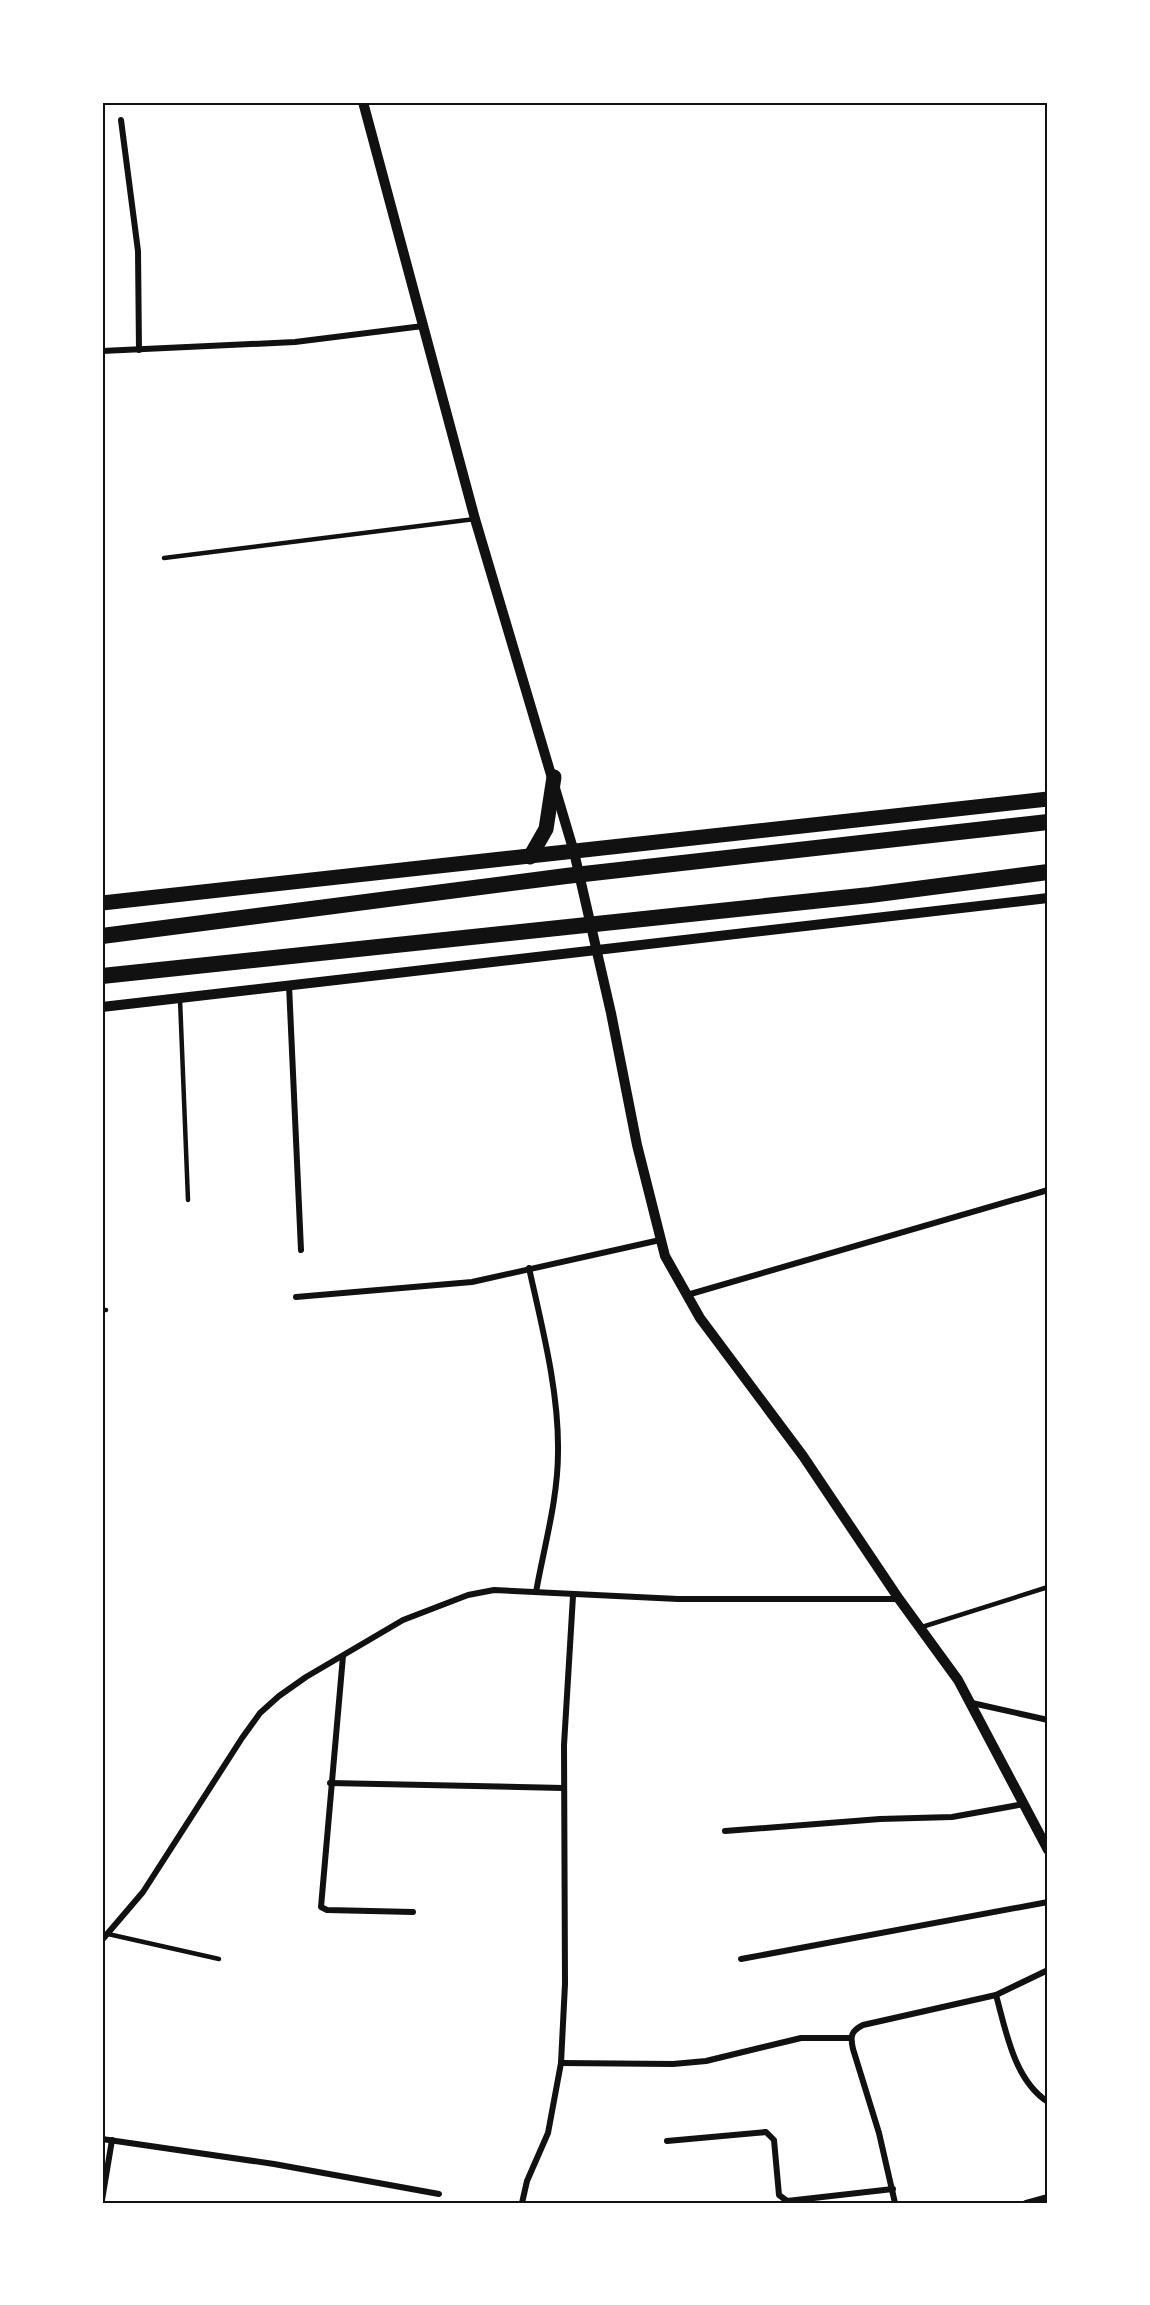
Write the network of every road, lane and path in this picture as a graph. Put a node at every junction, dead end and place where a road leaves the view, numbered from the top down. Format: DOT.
graph roads {
  1 [pos="363,102"];
  2 [pos="121,120"];
  3 [pos="423,326"];
  4 [pos="139,350"];
  5 [pos="102,351"];
  6 [pos="475,519"];
  7 [pos="164,558"];
  8 [pos="554,777"];
  9 [pos="1048,799"];
  10 [pos="1048,822"];
  11 [pos="568,853"];
  12 [pos="530,856"];
  13 [pos="1048,872"];
  14 [pos="1048,898"];
  15 [pos="102,903"];
  16 [pos="102,936"];
  17 [pos="596,949"];
  18 [pos="102,976"];
  19 [pos="289,985"];
  20 [pos="180,998"];
  21 [pos="102,1007"];
  22 [pos="1048,1190"];
  23 [pos="188,1200"];
  24 [pos="660,1239"];
  25 [pos="301,1250"];
  26 [pos="529,1268"];
  27 [pos="686,1295"];
  28 [pos="296,1297"];
  29 [pos="1048,1587"];
  30 [pos="536,1592"];
  31 [pos="573,1596"];
  32 [pos="899,1599"];
  33 [pos="920,1628"];
  34 [pos="344,1656"];
  35 [pos="972,1703"];
  36 [pos="1048,1720"];
  37 [pos="330,1783"];
  38 [pos="563,1788"];
  39 [pos="1024,1804"];
  40 [pos="725,1831"];
  41 [pos="1048,1850"];
  42 [pos="1048,1902"];
  43 [pos="413,1912"];
  44 [pos="108,1934"];
  45 [pos="102,1940"];
  46 [pos="219,1959"];
  47 [pos="741,1959"];
  48 [pos="1048,1970"];
  49 [pos="996,1995"];
  50 [pos="851,2038"];
  51 [pos="561,2063"];
  52 [pos="1048,2102"];
  53 [pos="102,2139"];
  54 [pos="112,2140"];
  55 [pos="667,2141"];
  56 [pos="892,2189"];
  57 [pos="439,2194"];
  58 [pos="1048,2197"];
  59 [pos="102,2200"];
  60 [pos="522,2203"];
  61 [pos="895,2203"];
  62 [pos="1026,2203"];
  1 -- 3 [label="street"];
  2 -- 4 [label="street"];
  3 -- 4 [label="street"];
  3 -- 6 [label="street"];
  4 -- 5 [label="street"];
  6 -- 7 [label="lane"];
  6 -- 8 [label="street"];
  8 -- 11 [label="street"];
  8 -- 12 [label="main road"];
  9 -- 11 [label="main road"];
  10 -- 16 [label="highway"];
  11 -- 12 [label="main road"];
  11 -- 17 [label="street"];
  12 -- 15 [label="main road"];
  13 -- 18 [label="highway"];
  14 -- 17 [label="street"];
  17 -- 19 [label="street"];
  17 -- 24 [label="street"];
  19 -- 20 [label="street"];
  19 -- 25 [label="street"];
  20 -- 21 [label="street"];
  20 -- 23 [label="lane"];
  22 -- 27 [label="street"];
  24 -- 26 [label="street"];
  24 -- 27 [label="street"];
  26 -- 28 [label="street"];
  26 -- 30 [label="street"];
  27 -- 32 [label="street"];
  29 -- 33 [label="lane"];
  30 -- 31 [label="street"];
  30 -- 34 [label="street"];
  31 -- 32 [label="street"];
  31 -- 38 [label="street"];
  32 -- 33 [label="street"];
  33 -- 35 [label="street"];
  34 -- 37 [label="street"];
  34 -- 44 [label="street"];
  35 -- 36 [label="street"];
  35 -- 39 [label="street"];
  37 -- 38 [label="street"];
  37 -- 43 [label="street"];
  38 -- 51 [label="street"];
  39 -- 40 [label="street"];
  39 -- 41 [label="street"];
  42 -- 47 [label="street"];
  44 -- 45 [label="street"];
  44 -- 46 [label="lane"];
  48 -- 49 [label="street"];
  49 -- 50 [label="street"];
  49 -- 52 [label="street"];
  50 -- 51 [label="street"];
  50 -- 56 [label="street"];
  51 -- 60 [label="street"];
  53 -- 54 [label="street"];
  54 -- 57 [label="street"];
  54 -- 59 [label="street"];
  55 -- 56 [label="street"];
  56 -- 61 [label="street"];
  58 -- 62 [label="street"];
}
